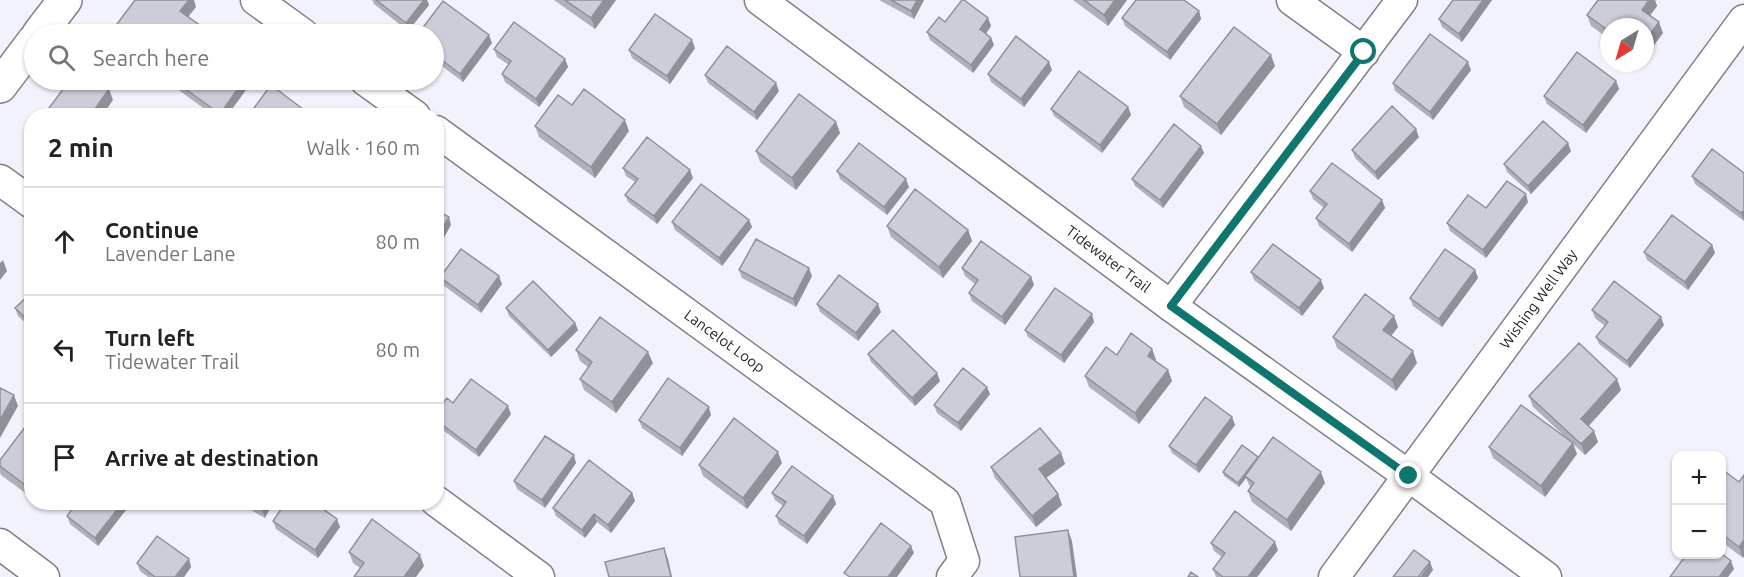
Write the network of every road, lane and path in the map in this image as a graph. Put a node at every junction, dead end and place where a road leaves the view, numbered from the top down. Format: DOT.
graph roads {
  1 [pos="65,0"];
  2 [pos="256,0"];
  3 [pos="760,0"];
  4 [pos="1292,0"];
  5 [pos="1402,0"];
  6 [pos="1744,20"];
  7 [pos="47,24"];
  8 [pos="289,24"];
  9 [pos="1364,52"];
  10 [pos="24,54"];
  11 [pos="0,86"];
  12 [pos="379,90"];
  13 [pos="404,108"];
  14 [pos="444,137"];
  15 [pos="0,180"];
  16 [pos="24,197"];
  17 [pos="1171,306"];
  18 [pos="1409,476"];
  19 [pos="444,507"];
  20 [pos="0,544"];
  21 [pos="44,577"];
  22 [pos="540,577"];
  23 [pos="951,577"];
  24 [pos="1334,577"];
  25 [pos="1546,577"];
  1 -- 7 [label="street"];
  2 -- 8 [label="street"];
  3 -- 17 [label="street, Tidewater Trail"];
  4 -- 9 [label="street"];
  5 -- 9 [label="street"];
  6 -- 18 [label="street, Wishing Well Way"];
  9 -- 17 [label="street"];
  10 -- 11 [label="street"];
  12 -- 13 [label="street"];
  14 -- 23 [label="street, Lancelot Loop"];
  15 -- 16 [label="street"];
  17 -- 18 [label="street, Tidewater Trail"];
  18 -- 24 [label="street, Wishing Well Way"];
  18 -- 25 [label="street, Tidewater Trail"];
  19 -- 22 [label="street"];
  20 -- 21 [label="street"];
}
